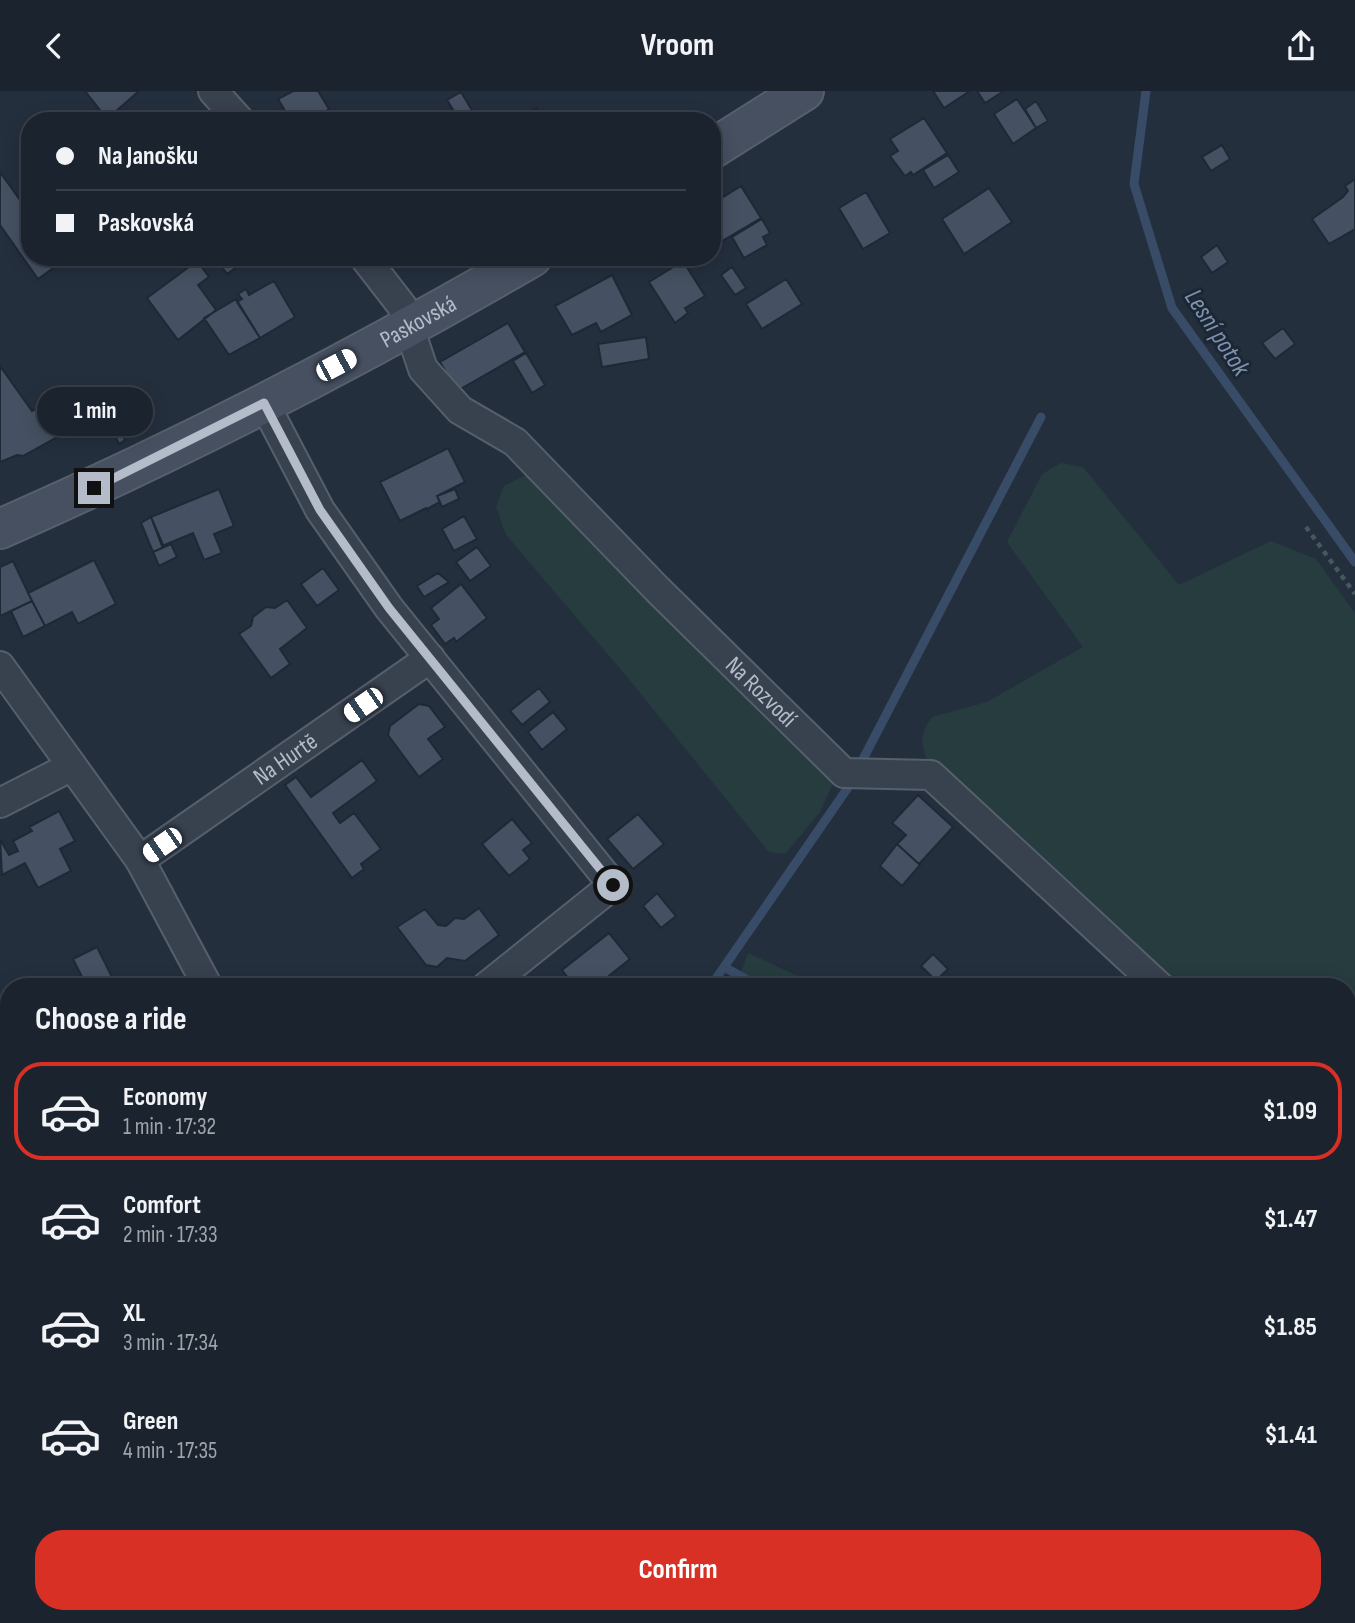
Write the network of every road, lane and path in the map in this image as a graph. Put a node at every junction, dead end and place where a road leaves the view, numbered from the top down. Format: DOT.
graph roads {
  1 [pos="213,91"];
  2 [pos="804,91"];
  3 [pos="232,112"];
  4 [pos="721,143"];
  5 [pos="371,266"];
  6 [pos="517,266"];
  7 [pos="407,327"];
  8 [pos="264,403"];
  9 [pos="1306,527"];
  10 [pos="0,529"];
  11 [pos="1355,594"];
  12 [pos="430,658"];
  13 [pos="0,666"];
  14 [pos="72,766"];
  15 [pos="0,803"];
  16 [pos="140,860"];
  17 [pos="203,978"];
  18 [pos="497,978"];
  19 [pos="1150,978"];
  1 -- 3 [label="street"];
  2 -- 4 [label="street"];
  5 -- 7 [label="street, Na Rozvodí"];
  6 -- 7 [label="street, Paskovská"];
  7 -- 8 [label="street, Paskovská"];
  7 -- 19 [label="street, Na Rozvodí"];
  8 -- 10 [label="street, Paskovská"];
  8 -- 12 [label="street"];
  9 -- 11 [label="path"];
  12 -- 16 [label="street, Na Hurtě"];
  12 -- 18 [label="street"];
  13 -- 14 [label="street"];
  14 -- 15 [label="street"];
  14 -- 16 [label="street"];
  16 -- 17 [label="street"];
}
